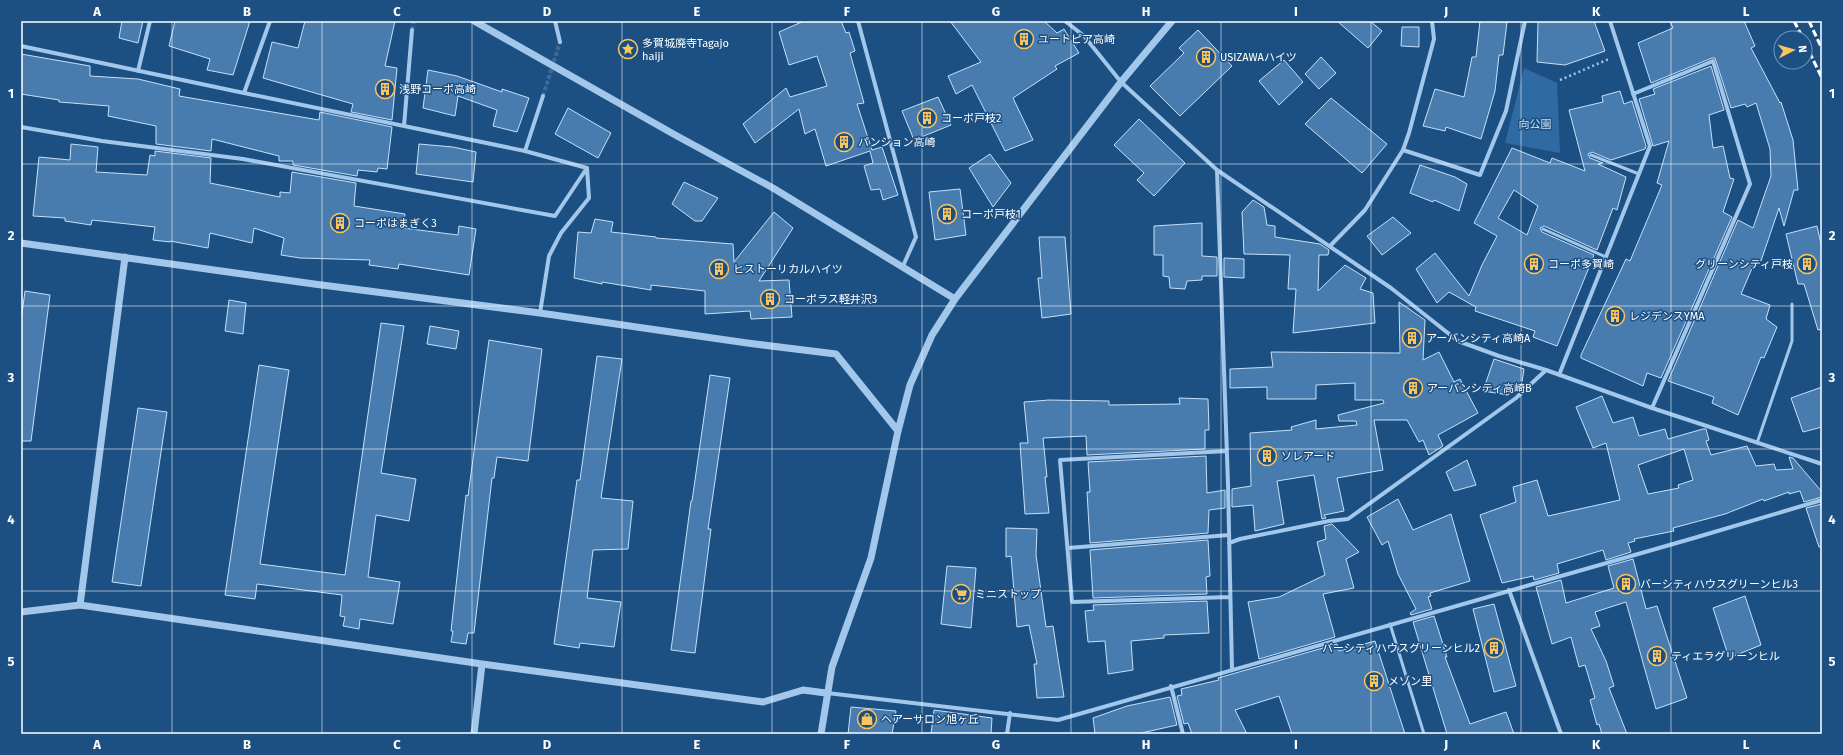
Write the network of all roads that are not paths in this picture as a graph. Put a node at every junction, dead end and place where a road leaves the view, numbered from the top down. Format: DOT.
graph roads {
  1 [pos="150,21"];
  2 [pos="270,21"];
  3 [pos="474,21"];
  4 [pos="555,21"];
  5 [pos="858,21"];
  6 [pos="1065,21"];
  7 [pos="1172,21"];
  8 [pos="1432,21"];
  9 [pos="1525,21"];
  10 [pos="1610,21"];
  11 [pos="412,30"];
  12 [pos="560,42"];
  13 [pos="21,46"];
  14 [pos="138,71"];
  15 [pos="1120,82"];
  16 [pos="244,93"];
  17 [pos="1634,94"];
  18 [pos="543,96"];
  19 [pos="404,126"];
  20 [pos="21,127"];
  21 [pos="1403,150"];
  22 [pos="525,151"];
  23 [pos="1592,155"];
  24 [pos="587,168"];
  25 [pos="1217,170"];
  26 [pos="1639,174"];
  27 [pos="1543,229"];
  28 [pos="21,243"];
  29 [pos="1330,246"];
  30 [pos="125,257"];
  31 [pos="1606,257"];
  32 [pos="903,266"];
  33 [pos="955,299"];
  34 [pos="1792,304"];
  35 [pos="540,313"];
  36 [pos="1546,370"];
  37 [pos="1559,375"];
  38 [pos="1652,408"];
  39 [pos="898,431"];
  40 [pos="1757,443"];
  41 [pos="1227,451"];
  42 [pos="1822,464"];
  43 [pos="1822,500"];
  44 [pos="1229,535"];
  45 [pos="1230,543"];
  46 [pos="1068,548"];
  47 [pos="1509,590"];
  48 [pos="1230,597"];
  49 [pos="80,605"];
  50 [pos="21,612"];
  51 [pos="1390,624"];
  52 [pos="482,664"];
  53 [pos="1232,670"];
  54 [pos="1171,686"];
  55 [pos="826,693"];
  56 [pos="1010,713"];
  57 [pos="474,734"];
  58 [pos="821,734"];
  59 [pos="1007,734"];
  60 [pos="1183,734"];
  61 [pos="1424,734"];
  62 [pos="1561,734"];
  1 -- 14 [label="street"];
  2 -- 16 [label="street"];
  3 -- 32 [label="street"];
  4 -- 12 [label="street"];
  5 -- 32 [label="street"];
  6 -- 15 [label="street"];
  7 -- 15 [label="street"];
  8 -- 21 [label="street"];
  9 -- 21 [label="street"];
  10 -- 17 [label="street"];
  11 -- 19 [label="street"];
  13 -- 14 [label="street"];
  14 -- 16 [label="street"];
  15 -- 25 [label="street"];
  15 -- 33 [label="street"];
  16 -- 19 [label="street"];
  17 -- 26 [label="street"];
  17 -- 38 [label="street"];
  18 -- 22 [label="street"];
  19 -- 22 [label="street"];
  20 -- 24 [label="street"];
  21 -- 29 [label="street"];
  22 -- 24 [label="street"];
  23 -- 26 [label="lane"];
  24 -- 35 [label="street"];
  25 -- 29 [label="street"];
  25 -- 41 [label="street"];
  26 -- 31 [label="street"];
  27 -- 31 [label="lane"];
  28 -- 30 [label="street"];
  29 -- 36 [label="street"];
  30 -- 35 [label="street"];
  30 -- 49 [label="street"];
  31 -- 37 [label="street"];
  32 -- 33 [label="street"];
  33 -- 39 [label="street"];
  34 -- 40 [label="lane"];
  35 -- 39 [label="street"];
  36 -- 37 [label="street"];
  36 -- 45 [label="street"];
  37 -- 38 [label="street"];
  38 -- 40 [label="street"];
  39 -- 55 [label="street"];
  40 -- 42 [label="street"];
  41 -- 44 [label="street"];
  41 -- 46 [label="street"];
  43 -- 47 [label="street"];
  44 -- 45 [label="street"];
  44 -- 46 [label="street"];
  45 -- 48 [label="street"];
  46 -- 48 [label="street"];
  47 -- 51 [label="street"];
  47 -- 62 [label="street"];
  48 -- 53 [label="street"];
  49 -- 50 [label="street"];
  49 -- 52 [label="street"];
  51 -- 53 [label="street"];
  51 -- 61 [label="lane"];
  52 -- 55 [label="street"];
  52 -- 57 [label="street"];
  53 -- 54 [label="street"];
  54 -- 56 [label="street"];
  54 -- 60 [label="street"];
  55 -- 56 [label="street"];
  55 -- 58 [label="street"];
  56 -- 59 [label="street"];
}
